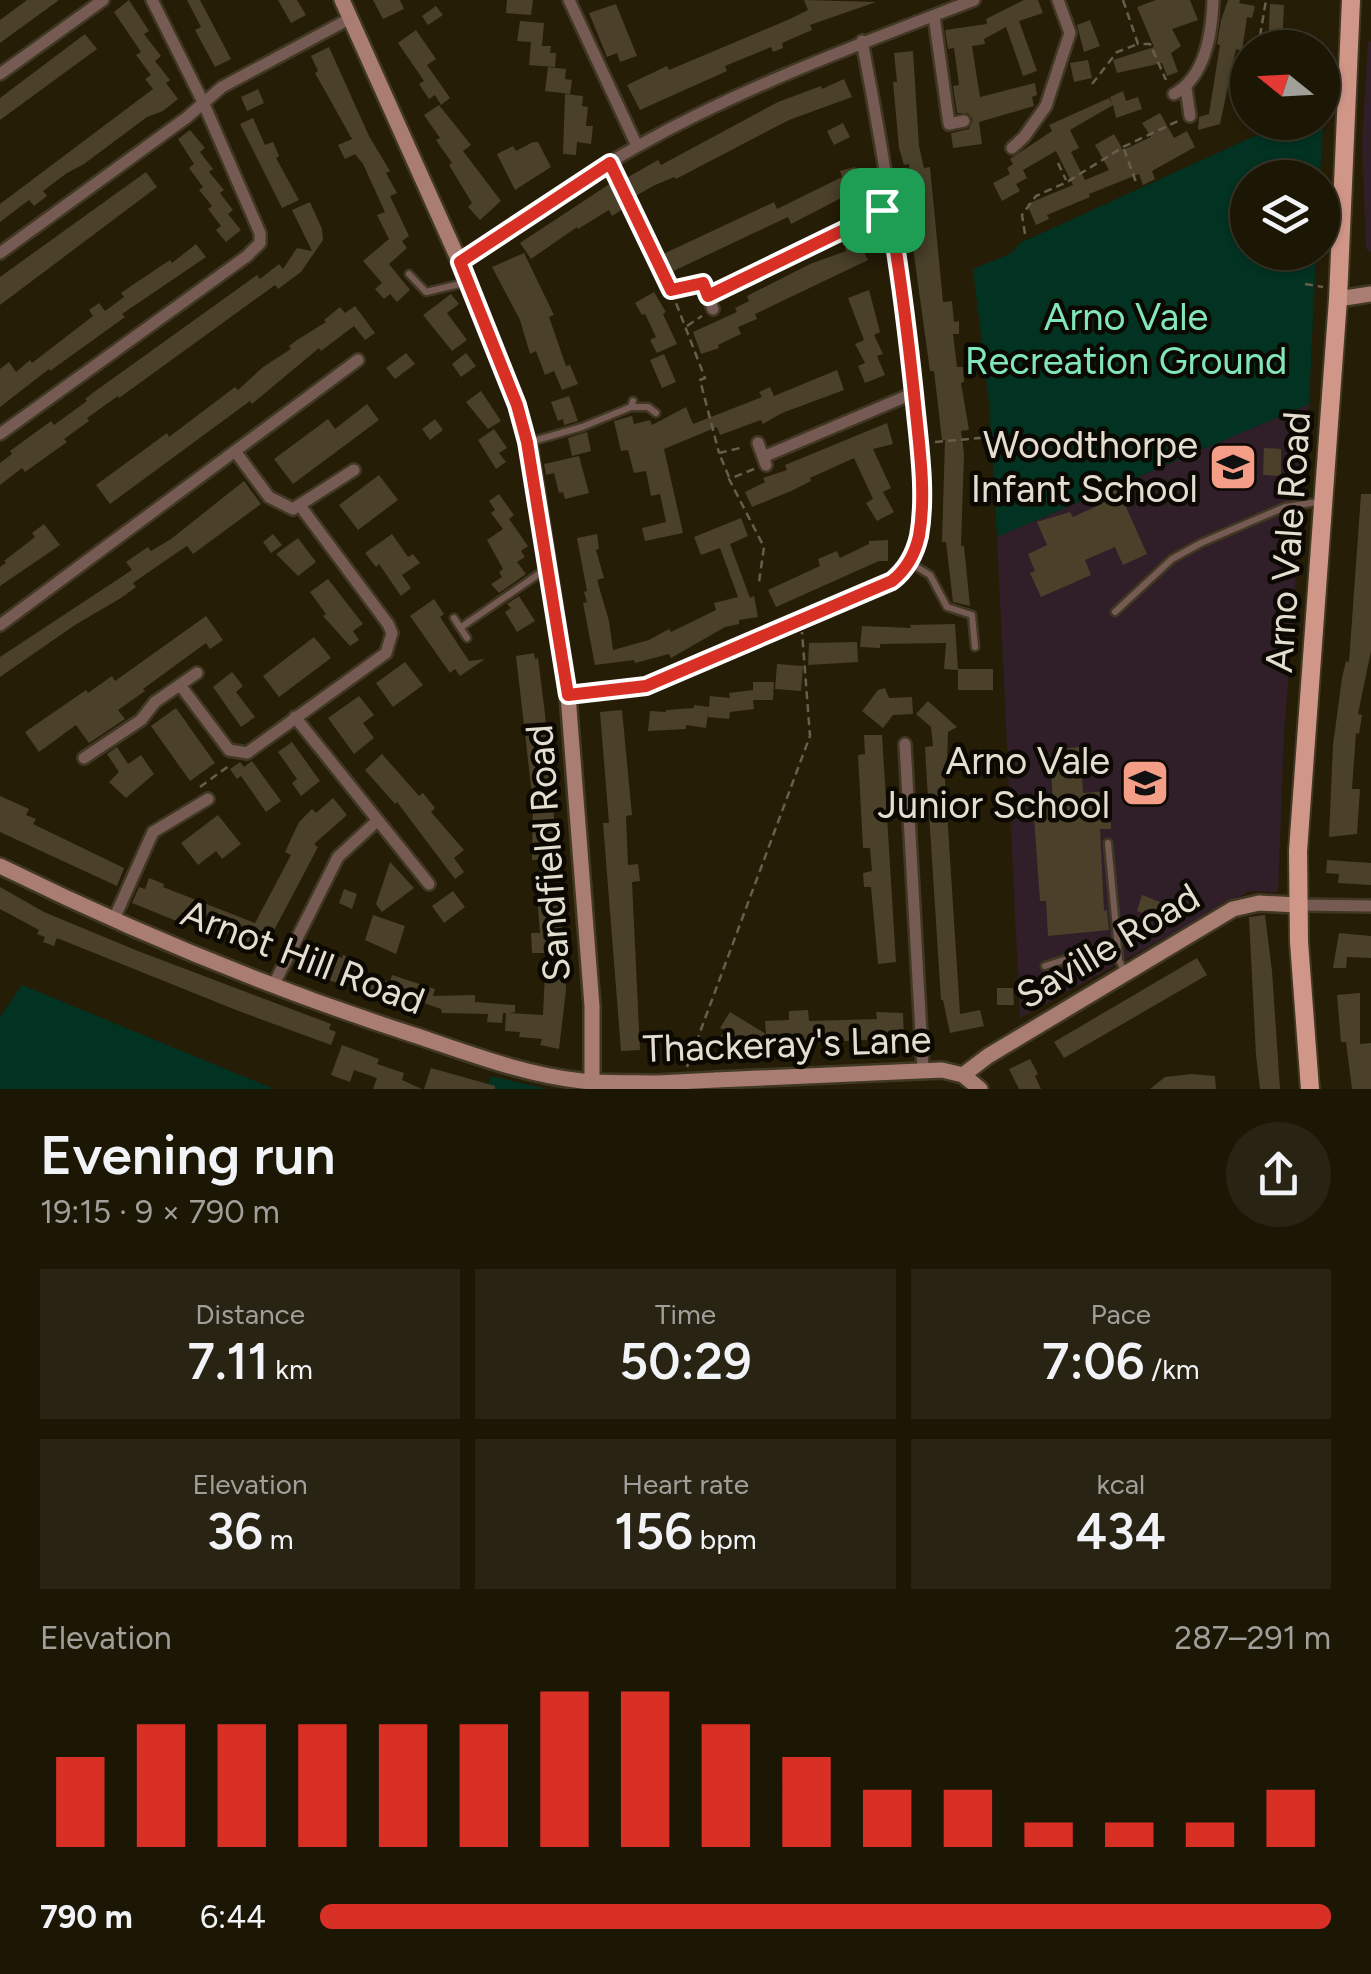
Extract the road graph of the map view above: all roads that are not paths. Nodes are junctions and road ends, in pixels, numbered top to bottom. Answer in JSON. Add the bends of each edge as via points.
{"nodes":[{"id":1,"x":103,"y":0,"type":"edge"},
{"id":2,"x":152,"y":0,"type":"edge"},
{"id":3,"x":342,"y":0,"type":"edge"},
{"id":4,"x":569,"y":0,"type":"edge"},
{"id":5,"x":974,"y":0,"type":"edge"},
{"id":6,"x":1058,"y":0,"type":"edge"},
{"id":7,"x":1213,"y":0,"type":"edge"},
{"id":8,"x":1351,"y":0,"type":"edge"},
{"id":9,"x":934,"y":16,"type":"junction"},
{"id":10,"x":350,"y":18,"type":"junction"},
{"id":11,"x":862,"y":41,"type":"junction"},
{"id":12,"x":0,"y":74,"type":"edge"},
{"id":13,"x":1186,"y":88,"type":"junction"},
{"id":14,"x":1174,"y":94,"type":"dead end"},
{"id":15,"x":203,"y":102,"type":"junction"},
{"id":16,"x":1190,"y":116,"type":"road end"},
{"id":17,"x":964,"y":121,"type":"dead end"},
{"id":18,"x":1014,"y":123,"type":"dead end"},
{"id":19,"x":1024,"y":137,"type":"junction"},
{"id":20,"x":637,"y":146,"type":"junction"},
{"id":21,"x":1012,"y":148,"type":"dead end"},
{"id":22,"x":889,"y":208,"type":"junction"},
{"id":23,"x":0,"y":253,"type":"edge"},
{"id":24,"x":460,"y":262,"type":"junction"},
{"id":25,"x":410,"y":274,"type":"dead end"},
{"id":26,"x":468,"y":282,"type":"junction"},
{"id":27,"x":1331,"y":293,"type":"junction"},
{"id":28,"x":1371,"y":294,"type":"edge"},
{"id":29,"x":713,"y":309,"type":"road end"},
{"id":30,"x":358,"y":360,"type":"dead end"},
{"id":31,"x":914,"y":393,"type":"junction"},
{"id":32,"x":656,"y":413,"type":"dead end"},
{"id":33,"x":0,"y":434,"type":"edge"},
{"id":34,"x":527,"y":442,"type":"junction"},
{"id":35,"x":758,"y":444,"type":"road end"},
{"id":36,"x":235,"y":450,"type":"junction"},
{"id":37,"x":354,"y":470,"type":"dead end"},
{"id":38,"x":1324,"y":500,"type":"junction"},
{"id":39,"x":301,"y":507,"type":"junction"},
{"id":40,"x":909,"y":562,"type":"junction"},
{"id":41,"x":550,"y":567,"type":"junction"},
{"id":42,"x":1114,"y":612,"type":"dead end"},
{"id":43,"x":454,"y":618,"type":"dead end"},
{"id":44,"x":0,"y":624,"type":"edge"},
{"id":45,"x":460,"y":628,"type":"junction"},
{"id":46,"x":467,"y":638,"type":"dead end"},
{"id":47,"x":975,"y":647,"type":"dead end"},
{"id":48,"x":196,"y":673,"type":"dead end"},
{"id":49,"x":180,"y":685,"type":"junction"},
{"id":50,"x":568,"y":695,"type":"junction"},
{"id":51,"x":296,"y":717,"type":"junction"},
{"id":52,"x":905,"y":744,"type":"dead end"},
{"id":53,"x":84,"y":758,"type":"dead end"},
{"id":54,"x":208,"y":799,"type":"dead end"},
{"id":55,"x":378,"y":821,"type":"junction"},
{"id":56,"x":1108,"y":844,"type":"dead end"},
{"id":57,"x":0,"y":866,"type":"edge"},
{"id":58,"x":430,"y":884,"type":"dead end"},
{"id":59,"x":1297,"y":905,"type":"junction"},
{"id":60,"x":1371,"y":906,"type":"edge"},
{"id":61,"x":114,"y":919,"type":"junction"},
{"id":62,"x":1117,"y":943,"type":"junction"},
{"id":63,"x":1045,"y":966,"type":"dead end"},
{"id":64,"x":1126,"y":974,"type":"junction"},
{"id":65,"x":272,"y":986,"type":"junction"},
{"id":66,"x":924,"y":1070,"type":"junction"},
{"id":67,"x":963,"y":1075,"type":"junction"},
{"id":68,"x":776,"y":1083,"type":"edge"},
{"id":69,"x":592,"y":1085,"type":"edge"},
{"id":70,"x":980,"y":1089,"type":"edge"},
{"id":71,"x":1310,"y":1089,"type":"edge"}],
"edges":[{"from":1,"to":12,"type":"street"},
{"from":2,"to":15,"type":"street"},
{"from":3,"to":10,"type":"street","name":"Sandfield Road"},
{"from":4,"to":20,"type":"street"},
{"from":5,"to":9,"type":"street"},
{"from":6,"to":19,"type":"street","via":[[1070,33],[1046,106]]},
{"from":7,"to":13,"type":"street","via":[[1204,57]]},
{"from":8,"to":27,"type":"main road","name":"Arno Vale Road"},
{"from":9,"to":11,"type":"street"},
{"from":9,"to":17,"type":"street","via":[[949,124]]},
{"from":10,"to":15,"type":"street"},
{"from":10,"to":24,"type":"street","name":"Sandfield Road"},
{"from":11,"to":20,"type":"street"},
{"from":11,"to":22,"type":"street"},
{"from":13,"to":14,"type":"street"},
{"from":13,"to":16,"type":"street"},
{"from":15,"to":23,"type":"street"},
{"from":15,"to":33,"type":"street","via":[[260,243]]},
{"from":18,"to":19,"type":"street"},
{"from":19,"to":21,"type":"street"},
{"from":20,"to":24,"type":"street"},
{"from":22,"to":29,"type":"street","via":[[705,289]]},
{"from":22,"to":31,"type":"street"},
{"from":24,"to":26,"type":"street","name":"Sandfield Road"},
{"from":25,"to":26,"type":"lane","via":[[426,292]]},
{"from":26,"to":34,"type":"street","name":"Sandfield Road"},
{"from":27,"to":28,"type":"street"},
{"from":27,"to":38,"type":"main road","name":"Arno Vale Road"},
{"from":30,"to":36,"type":"street"},
{"from":31,"to":35,"type":"street","via":[[765,461]]},
{"from":31,"to":40,"type":"street","via":[[921,513]]},
{"from":32,"to":34,"type":"lane","via":[[632,404]]},
{"from":34,"to":41,"type":"street","name":"Sandfield Road"},
{"from":36,"to":39,"type":"street","via":[[269,497]]},
{"from":36,"to":44,"type":"street"},
{"from":37,"to":39,"type":"street"},
{"from":38,"to":42,"type":"lane","via":[[1285,507],[1201,543]]},
{"from":38,"to":59,"type":"main road","name":"Arno Vale Road"},
{"from":39,"to":51,"type":"street","via":[[392,633],[386,653]]},
{"from":40,"to":47,"type":"lane","via":[[930,575],[947,607],[972,615]]},
{"from":40,"to":50,"type":"street","via":[[892,581],[646,686]]},
{"from":41,"to":45,"type":"lane"},
{"from":41,"to":50,"type":"street","name":"Sandfield Road"},
{"from":43,"to":45,"type":"lane"},
{"from":45,"to":46,"type":"lane"},
{"from":48,"to":49,"type":"street"},
{"from":49,"to":51,"type":"street","via":[[229,750],[247,753]]},
{"from":49,"to":53,"type":"street"},
{"from":50,"to":69,"type":"street","name":"Sandfield Road"},
{"from":51,"to":55,"type":"street"},
{"from":52,"to":66,"type":"street"},
{"from":54,"to":61,"type":"street","via":[[154,832]]},
{"from":55,"to":58,"type":"street"},
{"from":55,"to":65,"type":"street","via":[[338,857]]},
{"from":56,"to":62,"type":"lane"},
{"from":57,"to":61,"type":"street","name":"Arnot Hill Road"},
{"from":59,"to":60,"type":"street"},
{"from":59,"to":64,"type":"street","name":"Saville Road","via":[[1233,909]]},
{"from":59,"to":71,"type":"main road","name":"Arno Vale Road"},
{"from":61,"to":65,"type":"street","name":"Arnot Hill Road"},
{"from":62,"to":63,"type":"lane"},
{"from":62,"to":64,"type":"lane"},
{"from":64,"to":67,"type":"street","name":"Saville Road"},
{"from":65,"to":69,"type":"street","name":"Arnot Hill Road","via":[[485,1059]]},
{"from":66,"to":67,"type":"street","name":"Thackeray's Lane"},
{"from":66,"to":68,"type":"street","name":"Thackeray's Lane"},
{"from":67,"to":70,"type":"street","name":"Thackeray's Lane"},
{"from":68,"to":69,"type":"street","name":"Thackeray's Lane","bridge":true}]}
